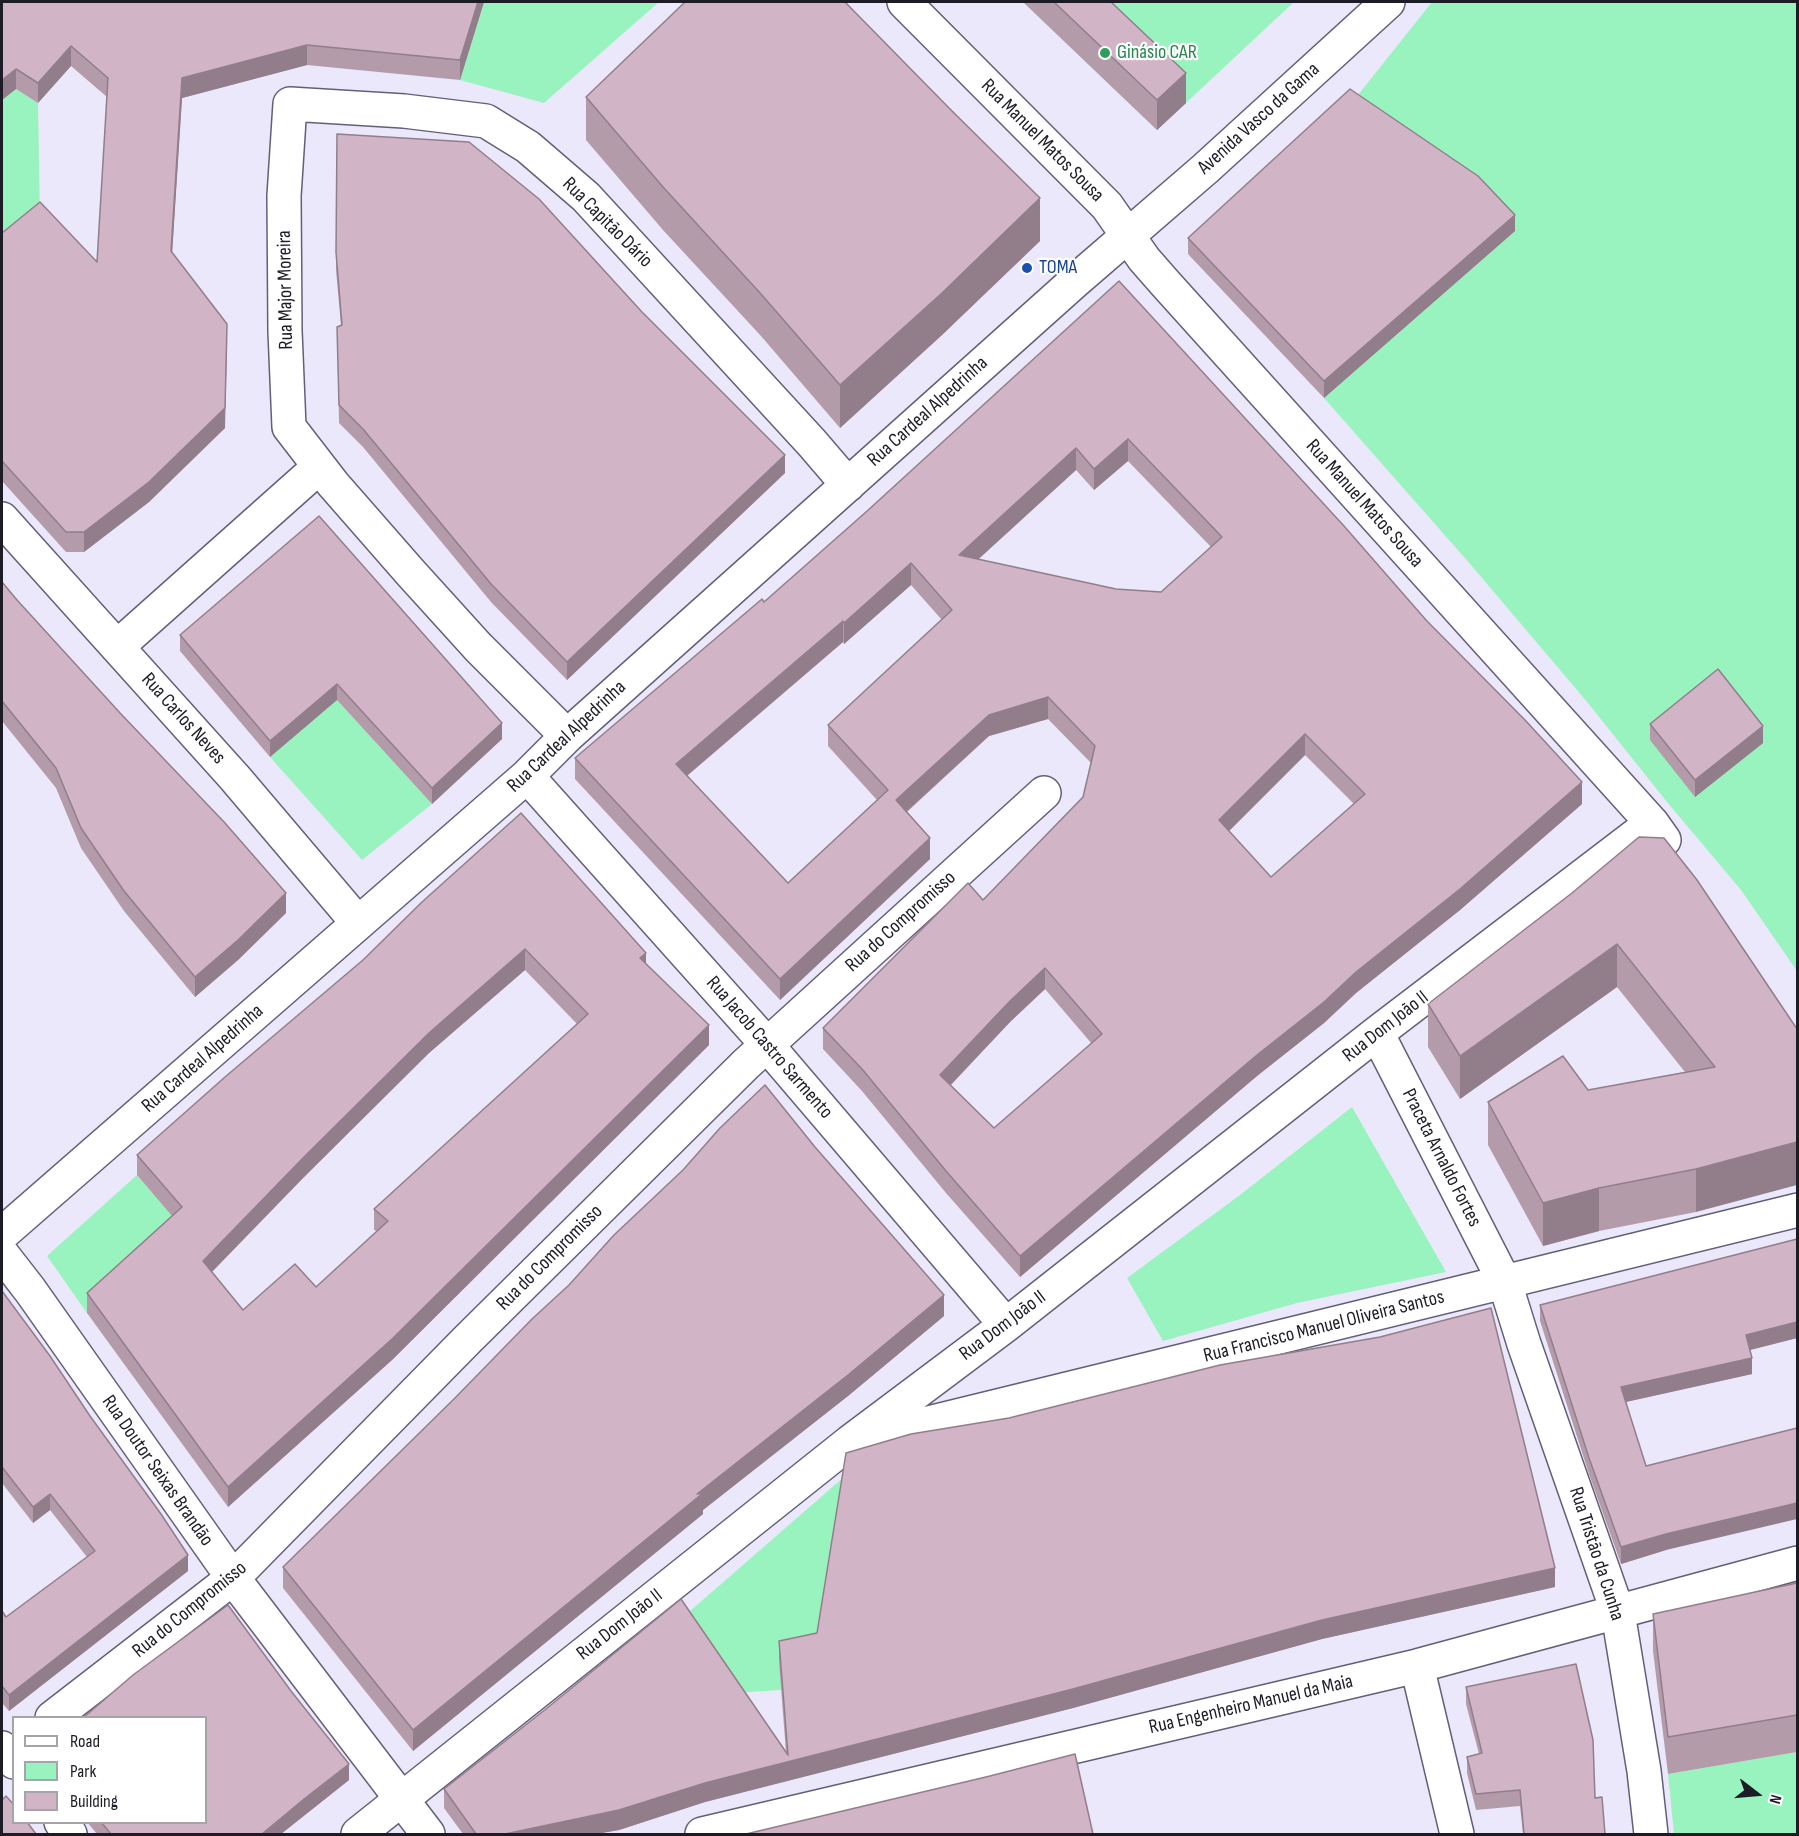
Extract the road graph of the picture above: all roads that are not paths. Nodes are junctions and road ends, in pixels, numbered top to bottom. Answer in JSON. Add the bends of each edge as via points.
{"nodes":[{"id":1,"x":904,"y":2,"type":"edge"},
{"id":2,"x":1388,"y":2,"type":"edge"},
{"id":3,"x":290,"y":104,"type":"joint"},
{"id":4,"x":1128,"y":235,"type":"junction"},
{"id":5,"x":319,"y":466,"type":"junction"},
{"id":6,"x":848,"y":484,"type":"junction"},
{"id":7,"x":2,"y":519,"type":"edge"},
{"id":8,"x":117,"y":647,"type":"junction"},
{"id":9,"x":567,"y":736,"type":"junction"},
{"id":10,"x":527,"y":776,"type":"junction"},
{"id":11,"x":1044,"y":793,"type":"dead end"},
{"id":12,"x":1652,"y":824,"type":"junction"},
{"id":13,"x":1679,"y":861,"type":"edge"},
{"id":14,"x":358,"y":923,"type":"junction"},
{"id":15,"x":1377,"y":1033,"type":"junction"},
{"id":16,"x":767,"y":1045,"type":"junction"},
{"id":17,"x":1797,"y":1210,"type":"edge"},
{"id":18,"x":2,"y":1234,"type":"edge"},
{"id":19,"x":2,"y":1254,"type":"edge"},
{"id":20,"x":1505,"y":1283,"type":"junction"},
{"id":21,"x":1006,"y":1325,"type":"junction"},
{"id":22,"x":850,"y":1442,"type":"junction"},
{"id":23,"x":1797,"y":1563,"type":"edge"},
{"id":24,"x":234,"y":1578,"type":"junction"},
{"id":25,"x":1618,"y":1612,"type":"junction"},
{"id":26,"x":1417,"y":1666,"type":"junction"},
{"id":27,"x":55,"y":1716,"type":"edge"},
{"id":28,"x":403,"y":1800,"type":"junction"},
{"id":29,"x":1450,"y":1833,"type":"edge"},
{"id":30,"x":358,"y":1834,"type":"edge"},
{"id":31,"x":428,"y":1834,"type":"edge"},
{"id":32,"x":702,"y":1834,"type":"edge"},
{"id":33,"x":1651,"y":1834,"type":"edge"}],
"edges":[{"from":1,"to":4,"type":"street","name":"Rua Manuel Matos Sousa","via":[[1107,206]]},
{"from":2,"to":4,"type":"street","name":"Avenida Vasco da Gama"},
{"from":3,"to":5,"type":"street","name":"Rua Major Moreira","via":[[284,196],[290,427]]},
{"from":3,"to":6,"type":"street","name":"Rua Capitão Dário","via":[[486,121],[528,147],[586,196]]},
{"from":4,"to":6,"type":"street","name":"Rua Cardeal Alpedrinha"},
{"from":4,"to":12,"type":"street","name":"Rua Manuel Matos Sousa","via":[[1165,283]]},
{"from":5,"to":8,"type":"street"},
{"from":5,"to":9,"type":"street","name":"Rua Major Moreira","via":[[478,646]]},
{"from":6,"to":9,"type":"street","name":"Rua Cardeal Alpedrinha"},
{"from":7,"to":8,"type":"street","name":"Rua Carlos Neves"},
{"from":8,"to":14,"type":"street","name":"Rua Carlos Neves"},
{"from":9,"to":10,"type":"street","name":"Rua Cardeal Alpedrinha"},
{"from":10,"to":14,"type":"street","name":"Rua Cardeal Alpedrinha"},
{"from":10,"to":16,"type":"street","name":"Rua Jacob Castro Sarmento"},
{"from":11,"to":16,"type":"street","name":"Rua do Compromisso"},
{"from":12,"to":13,"type":"street","name":"Rua Manuel Matos Sousa"},
{"from":12,"to":15,"type":"street","name":"Rua Dom João II"},
{"from":14,"to":18,"type":"street","name":"Rua Cardeal Alpedrinha"},
{"from":15,"to":20,"type":"street","name":"Praceta Arnaldo Fortes"},
{"from":15,"to":21,"type":"street","name":"Rua Dom João II"},
{"from":16,"to":21,"type":"street","name":"Rua Jacob Castro Sarmento"},
{"from":16,"to":24,"type":"street","name":"Rua do Compromisso","via":[[484,1323]]},
{"from":17,"to":20,"type":"street","name":"Rua Francisco Manuel Oliveira Santos"},
{"from":19,"to":24,"type":"street","name":"Rua Doutor Seixas Brandão"},
{"from":20,"to":22,"type":"street","name":"Rua Francisco Manuel Oliveira Santos"},
{"from":20,"to":25,"type":"street","name":"Rua Tristão da Cunha"},
{"from":21,"to":22,"type":"street","name":"Rua Dom João II"},
{"from":22,"to":28,"type":"street","name":"Rua Dom João II"},
{"from":23,"to":25,"type":"street","name":"Rua Engenheiro Manuel da Maia"},
{"from":24,"to":27,"type":"street","name":"Rua do Compromisso"},
{"from":24,"to":28,"type":"street","name":"Rua Doutor Seixas Brandão"},
{"from":25,"to":26,"type":"street","name":"Rua Engenheiro Manuel da Maia"},
{"from":25,"to":33,"type":"street","name":"Rua Tristão da Cunha"},
{"from":26,"to":29,"type":"street"},
{"from":26,"to":32,"type":"street","name":"Rua Engenheiro Manuel da Maia"},
{"from":28,"to":30,"type":"street","name":"Rua Dom João II"},
{"from":28,"to":31,"type":"street","name":"Rua Doutor Seixas Brandão"}]}
